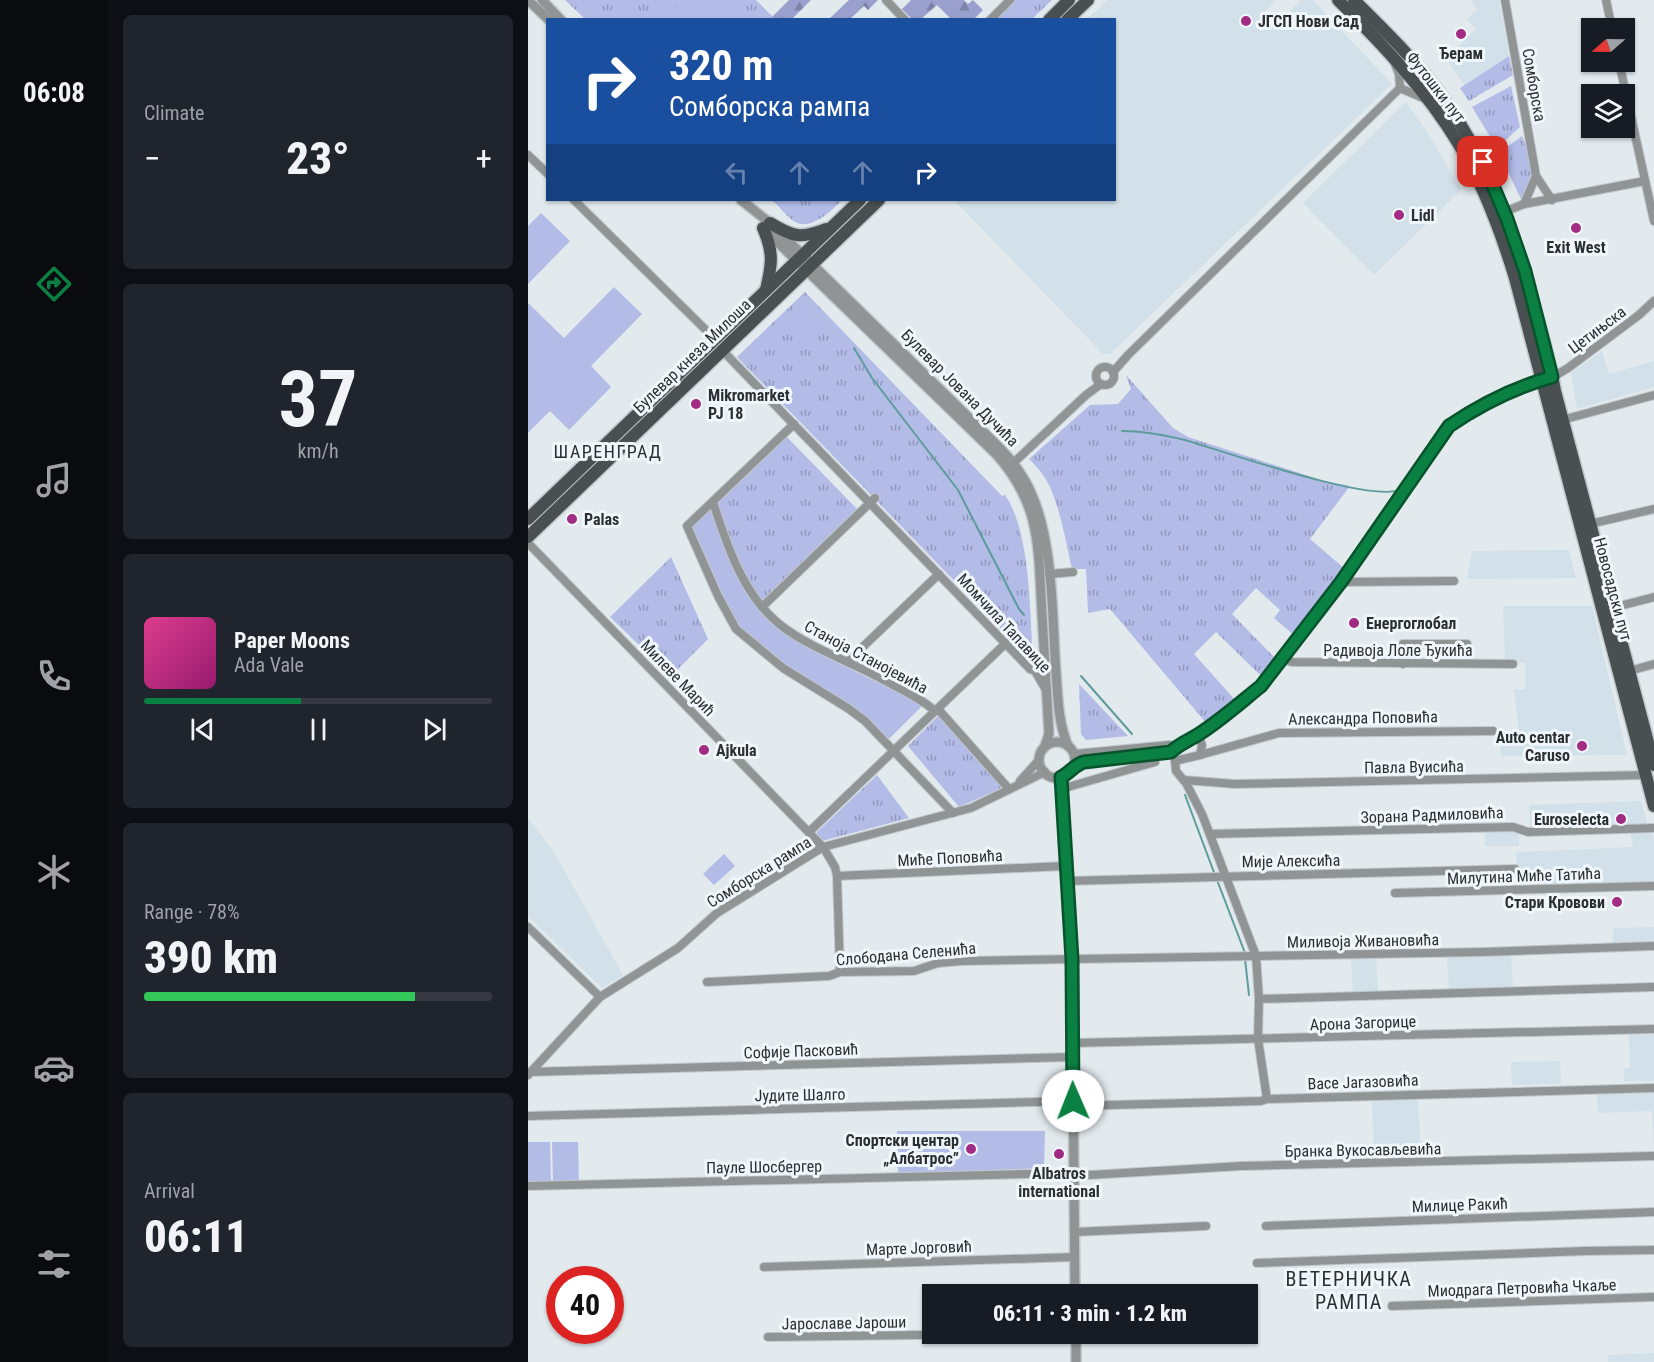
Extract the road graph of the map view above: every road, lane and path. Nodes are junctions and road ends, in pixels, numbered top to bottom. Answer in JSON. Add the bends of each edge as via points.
{"nodes":[{"id":1,"x":528,"y":0,"type":"edge"},
{"id":2,"x":542,"y":0,"type":"edge"},
{"id":3,"x":886,"y":0,"type":"edge"},
{"id":4,"x":1010,"y":0,"type":"edge"},
{"id":5,"x":1069,"y":0,"type":"edge"},
{"id":6,"x":1088,"y":0,"type":"edge"},
{"id":7,"x":1338,"y":0,"type":"edge"},
{"id":8,"x":1354,"y":0,"type":"edge"},
{"id":9,"x":1505,"y":0,"type":"edge"},
{"id":10,"x":1606,"y":0,"type":"edge"},
{"id":11,"x":547,"y":18,"type":"edge"},
{"id":12,"x":559,"y":18,"type":"edge"},
{"id":13,"x":903,"y":18,"type":"edge"},
{"id":14,"x":992,"y":18,"type":"edge"},
{"id":15,"x":1051,"y":18,"type":"edge"},
{"id":16,"x":1070,"y":18,"type":"edge"},
{"id":17,"x":1610,"y":18,"type":"edge"},
{"id":18,"x":1392,"y":57,"type":"junction"},
{"id":19,"x":1621,"y":72,"type":"edge"},
{"id":20,"x":1400,"y":88,"type":"junction"},
{"id":21,"x":1431,"y":103,"type":"junction"},
{"id":22,"x":528,"y":155,"type":"edge"},
{"id":23,"x":546,"y":172,"type":"edge"},
{"id":24,"x":1536,"y":176,"type":"junction"},
{"id":25,"x":1646,"y":181,"type":"junction"},
{"id":26,"x":1552,"y":200,"type":"junction"},
{"id":27,"x":575,"y":201,"type":"edge"},
{"id":28,"x":742,"y":201,"type":"edge"},
{"id":29,"x":859,"y":201,"type":"edge"},
{"id":30,"x":878,"y":201,"type":"edge"},
{"id":31,"x":1524,"y":204,"type":"junction"},
{"id":32,"x":1504,"y":212,"type":"junction"},
{"id":33,"x":1654,"y":221,"type":"edge"},
{"id":34,"x":767,"y":225,"type":"junction"},
{"id":35,"x":832,"y":226,"type":"junction"},
{"id":36,"x":804,"y":263,"type":"junction"},
{"id":37,"x":766,"y":290,"type":"junction"},
{"id":38,"x":1654,"y":301,"type":"edge"},
{"id":39,"x":715,"y":339,"type":"junction"},
{"id":40,"x":722,"y":350,"type":"junction"},
{"id":41,"x":1111,"y":370,"type":"junction"},
{"id":42,"x":1546,"y":379,"type":"junction"},
{"id":43,"x":1099,"y":382,"type":"junction"},
{"id":44,"x":1654,"y":395,"type":"edge"},
{"id":45,"x":1562,"y":420,"type":"junction"},
{"id":46,"x":794,"y":424,"type":"junction"},
{"id":47,"x":1011,"y":466,"type":"junction"},
{"id":48,"x":872,"y":500,"type":"junction"},
{"id":49,"x":713,"y":502,"type":"junction"},
{"id":50,"x":1654,"y":508,"type":"edge"},
{"id":51,"x":528,"y":519,"type":"edge"},
{"id":52,"x":1590,"y":524,"type":"junction"},
{"id":53,"x":528,"y":537,"type":"edge"},
{"id":54,"x":528,"y":543,"type":"edge"},
{"id":55,"x":1073,"y":572,"type":"dead end"},
{"id":56,"x":939,"y":574,"type":"junction"},
{"id":57,"x":1049,"y":574,"type":"junction"},
{"id":58,"x":1454,"y":581,"type":"dead end"},
{"id":59,"x":1341,"y":582,"type":"junction"},
{"id":60,"x":1654,"y":597,"type":"edge"},
{"id":61,"x":762,"y":607,"type":"junction"},
{"id":62,"x":1612,"y":608,"type":"junction"},
{"id":63,"x":1006,"y":643,"type":"junction"},
{"id":64,"x":1467,"y":644,"type":"dead end"},
{"id":65,"x":1283,"y":659,"type":"junction"},
{"id":66,"x":848,"y":661,"type":"junction"},
{"id":67,"x":1403,"y":664,"type":"junction"},
{"id":68,"x":1513,"y":664,"type":"dead end"},
{"id":69,"x":1654,"y":664,"type":"edge"},
{"id":70,"x":1045,"y":667,"type":"junction"},
{"id":71,"x":1035,"y":671,"type":"junction"},
{"id":72,"x":1629,"y":671,"type":"junction"},
{"id":73,"x":1047,"y":691,"type":"junction"},
{"id":74,"x":936,"y":710,"type":"junction"},
{"id":75,"x":1494,"y":730,"type":"dead end"},
{"id":76,"x":1198,"y":734,"type":"junction"},
{"id":77,"x":1045,"y":746,"type":"junction"},
{"id":78,"x":1177,"y":746,"type":"junction"},
{"id":79,"x":894,"y":750,"type":"junction"},
{"id":80,"x":1071,"y":750,"type":"junction"},
{"id":81,"x":1200,"y":754,"type":"junction"},
{"id":82,"x":1039,"y":760,"type":"junction"},
{"id":83,"x":1155,"y":762,"type":"dead end"},
{"id":84,"x":1654,"y":765,"type":"edge"},
{"id":85,"x":1073,"y":766,"type":"junction"},
{"id":86,"x":1045,"y":772,"type":"junction"},
{"id":87,"x":1646,"y":775,"type":"junction"},
{"id":88,"x":1061,"y":777,"type":"junction"},
{"id":89,"x":1184,"y":780,"type":"junction"},
{"id":90,"x":1017,"y":785,"type":"junction"},
{"id":91,"x":1009,"y":789,"type":"junction"},
{"id":92,"x":1061,"y":789,"type":"junction"},
{"id":93,"x":1653,"y":798,"type":"edge"},
{"id":94,"x":953,"y":813,"type":"junction"},
{"id":95,"x":1654,"y":828,"type":"edge"},
{"id":96,"x":809,"y":832,"type":"junction"},
{"id":97,"x":1210,"y":834,"type":"junction"},
{"id":98,"x":823,"y":848,"type":"junction"},
{"id":99,"x":1065,"y":866,"type":"junction"},
{"id":100,"x":1515,"y":869,"type":"dead end"},
{"id":101,"x":837,"y":876,"type":"junction"},
{"id":102,"x":1219,"y":876,"type":"junction"},
{"id":103,"x":1067,"y":881,"type":"junction"},
{"id":104,"x":1654,"y":886,"type":"edge"},
{"id":105,"x":1395,"y":893,"type":"dead end"},
{"id":106,"x":528,"y":927,"type":"edge"},
{"id":107,"x":1654,"y":946,"type":"edge"},
{"id":108,"x":1248,"y":957,"type":"junction"},
{"id":109,"x":1072,"y":959,"type":"junction"},
{"id":110,"x":840,"y":972,"type":"junction"},
{"id":111,"x":707,"y":982,"type":"dead end"},
{"id":112,"x":1654,"y":987,"type":"edge"},
{"id":113,"x":600,"y":997,"type":"junction"},
{"id":114,"x":1259,"y":999,"type":"junction"},
{"id":115,"x":1654,"y":1029,"type":"edge"},
{"id":116,"x":1258,"y":1039,"type":"junction"},
{"id":117,"x":1073,"y":1043,"type":"junction"},
{"id":118,"x":1073,"y":1057,"type":"junction"},
{"id":119,"x":529,"y":1073,"type":"edge"},
{"id":120,"x":1654,"y":1088,"type":"edge"},
{"id":121,"x":1267,"y":1099,"type":"junction"},
{"id":122,"x":1073,"y":1103,"type":"junction"},
{"id":123,"x":528,"y":1116,"type":"edge"},
{"id":124,"x":1654,"y":1156,"type":"edge"},
{"id":125,"x":1073,"y":1174,"type":"junction"},
{"id":126,"x":528,"y":1186,"type":"edge"},
{"id":127,"x":1654,"y":1212,"type":"edge"},
{"id":128,"x":1206,"y":1226,"type":"dead end"},
{"id":129,"x":1266,"y":1226,"type":"dead end"},
{"id":130,"x":1075,"y":1232,"type":"junction"},
{"id":131,"x":1654,"y":1250,"type":"edge"},
{"id":132,"x":1075,"y":1257,"type":"junction"},
{"id":133,"x":1257,"y":1263,"type":"dead end"},
{"id":134,"x":764,"y":1267,"type":"dead end"},
{"id":135,"x":1075,"y":1284,"type":"edge"},
{"id":136,"x":1654,"y":1297,"type":"edge"},
{"id":137,"x":1392,"y":1306,"type":"dead end"},
{"id":138,"x":922,"y":1335,"type":"edge"},
{"id":139,"x":768,"y":1337,"type":"dead end"},
{"id":140,"x":1076,"y":1344,"type":"edge"},
{"id":141,"x":1076,"y":1362,"type":"edge"}],
"edges":[{"from":1,"to":11,"type":"street"},
{"from":2,"to":12,"type":"street"},
{"from":3,"to":13,"type":"street"},
{"from":4,"to":14,"type":"street"},
{"from":5,"to":15,"type":"main road"},
{"from":6,"to":16,"type":"main road"},
{"from":7,"to":18,"type":"main road","name":"Футошки пут"},
{"from":8,"to":32,"type":"main road","name":"Футошки пут","via":[[1435,86],[1483,162]]},
{"from":9,"to":24,"type":"street","name":"Сомборска"},
{"from":10,"to":17,"type":"street"},
{"from":18,"to":20,"type":"street"},
{"from":18,"to":21,"type":"main road","name":"Футошки пут"},
{"from":19,"to":25,"type":"street"},
{"from":20,"to":21,"type":"street"},
{"from":20,"to":41,"type":"street"},
{"from":21,"to":42,"type":"main road","name":"Футошки пут","via":[[1459,143],[1480,184],[1515,278]]},
{"from":22,"to":23,"type":"street"},
{"from":24,"to":26,"type":"street","name":"Сомборска"},
{"from":24,"to":31,"type":"street"},
{"from":25,"to":26,"type":"street"},
{"from":25,"to":33,"type":"street"},
{"from":26,"to":31,"type":"street"},
{"from":27,"to":39,"type":"street"},
{"from":28,"to":34,"type":"street","name":"Булевар Јована Дучића"},
{"from":29,"to":35,"type":"main road","name":"Булевар кнеза Милоша"},
{"from":30,"to":36,"type":"main road","name":"Булевар кнеза Милоша"},
{"from":31,"to":32,"type":"street"},
{"from":32,"to":42,"type":"main road","name":"Футошки пут","via":[[1525,271]]},
{"from":34,"to":35,"type":"main road","via":[[794,236]]},
{"from":34,"to":36,"type":"street","name":"Булевар Јована Дучића"},
{"from":34,"to":37,"type":"main road","via":[[772,259]]},
{"from":35,"to":36,"type":"main road","name":"Булевар кнеза Милоша"},
{"from":36,"to":37,"type":"main road","name":"Булевар кнеза Милоша"},
{"from":36,"to":40,"type":"main road","name":"Булевар кнеза Милоша"},
{"from":36,"to":47,"type":"street","name":"Булевар Јована Дучића"},
{"from":37,"to":39,"type":"main road","name":"Булевар кнеза Милоша"},
{"from":38,"to":42,"type":"street","name":"Цетињска","via":[[1592,351]]},
{"from":39,"to":51,"type":"main road","name":"Булевар кнеза Милоша"},
{"from":40,"to":46,"type":"street","name":"Момчила Тапавице"},
{"from":40,"to":53,"type":"main road","name":"Булевар кнеза Милоша"},
{"from":41,"to":43,"type":"street","via":[[1112,381],[1106,385]]},
{"from":41,"to":43,"type":"street","via":[[1098,370]]},
{"from":42,"to":45,"type":"main road","name":"Новосадски пут"},
{"from":42,"to":59,"type":"street","via":[[1524,385],[1449,426]]},
{"from":42,"to":87,"type":"main road","name":"Новосадски пут"},
{"from":43,"to":47,"type":"street"},
{"from":44,"to":45,"type":"street"},
{"from":45,"to":52,"type":"main road","name":"Новосадски пут"},
{"from":46,"to":48,"type":"street","name":"Момчила Тапавице"},
{"from":46,"to":49,"type":"street"},
{"from":47,"to":57,"type":"street","name":"Булевар Јована Дучића","via":[[1028,485],[1037,507]]},
{"from":47,"to":70,"type":"street","name":"Булевар Јована Дучића","via":[[1035,527]]},
{"from":48,"to":56,"type":"street","name":"Момчила Тапавице"},
{"from":48,"to":61,"type":"street"},
{"from":49,"to":61,"type":"street","name":"Станоја Станојевића","via":[[724,538]]},
{"from":49,"to":79,"type":"street","via":[[687,526],[736,630],[783,668],[849,709]]},
{"from":50,"to":52,"type":"street"},
{"from":52,"to":62,"type":"main road","name":"Новосадски пут"},
{"from":54,"to":96,"type":"street","name":"Милеве Марић"},
{"from":55,"to":57,"type":"street"},
{"from":56,"to":63,"type":"street","name":"Момчила Тапавице"},
{"from":56,"to":66,"type":"street","name":"Момчила Тапавице"},
{"from":57,"to":80,"type":"street","name":"Булевар Јована Дучића","via":[[1059,714]]},
{"from":58,"to":59,"type":"street"},
{"from":59,"to":65,"type":"street"},
{"from":60,"to":62,"type":"street"},
{"from":61,"to":66,"type":"street","name":"Станоја Станојевића","via":[[783,627],[810,644]]},
{"from":62,"to":72,"type":"main road","name":"Новосадски пут"},
{"from":63,"to":71,"type":"street","name":"Момчила Тапавице"},
{"from":63,"to":74,"type":"street","name":"Станоја Станојевића"},
{"from":64,"to":67,"type":"street","via":[[1403,644]]},
{"from":65,"to":67,"type":"street","name":"Радивоја Лоле Ђукића"},
{"from":65,"to":76,"type":"street","via":[[1261,686]]},
{"from":66,"to":74,"type":"street","name":"Станоја Станојевића"},
{"from":67,"to":68,"type":"street","name":"Радивоја Лоле Ђукића"},
{"from":69,"to":72,"type":"street"},
{"from":70,"to":71,"type":"street"},
{"from":70,"to":73,"type":"street","name":"Булевар Јована Дучића"},
{"from":71,"to":73,"type":"street","name":"Момчила Тапавице"},
{"from":72,"to":84,"type":"main road","name":"Новосадски пут"},
{"from":73,"to":77,"type":"street","name":"Булевар Јована Дучића","via":[[1049,734]]},
{"from":74,"to":79,"type":"street"},
{"from":74,"to":91,"type":"street","name":"Станоја Станојевића"},
{"from":75,"to":81,"type":"street","name":"Александра Поповића","via":[[1280,733]]},
{"from":76,"to":78,"type":"street"},
{"from":76,"to":81,"type":"street"},
{"from":77,"to":80,"type":"street","via":[[1054,742]]},
{"from":77,"to":82,"type":"street"},
{"from":78,"to":80,"type":"street"},
{"from":78,"to":85,"type":"street","via":[[1171,752],[1086,761]]},
{"from":79,"to":94,"type":"street"},
{"from":79,"to":96,"type":"street"},
{"from":80,"to":85,"type":"street"},
{"from":81,"to":89,"type":"street","name":"Александра Поповића","via":[[1175,761],[1176,771]]},
{"from":82,"to":86,"type":"street"},
{"from":82,"to":90,"type":"street","name":"Сомборска рампа"},
{"from":83,"to":92,"type":"street"},
{"from":85,"to":88,"type":"street"},
{"from":86,"to":88,"type":"street"},
{"from":86,"to":90,"type":"street","name":"Сомборска рампа"},
{"from":87,"to":89,"type":"street","name":"Павла Вуисића","via":[[1235,784]]},
{"from":87,"to":93,"type":"main road","name":"Новосадски пут"},
{"from":88,"to":92,"type":"street"},
{"from":89,"to":97,"type":"street"},
{"from":90,"to":91,"type":"street","name":"Сомборска рампа"},
{"from":91,"to":94,"type":"street","name":"Сомборска рампа","via":[[982,804]]},
{"from":92,"to":99,"type":"street"},
{"from":94,"to":98,"type":"street","name":"Сомборска рампа"},
{"from":95,"to":97,"type":"street","name":"Зорана Радмиловића"},
{"from":96,"to":98,"type":"street","name":"Милеве Марић"},
{"from":97,"to":102,"type":"street"},
{"from":98,"to":101,"type":"street","name":"Милеве Марић"},
{"from":98,"to":113,"type":"street","name":"Сомборска рампа","via":[[717,913],[678,948]]},
{"from":99,"to":101,"type":"street","name":"Миће Поповића"},
{"from":99,"to":103,"type":"street"},
{"from":100,"to":102,"type":"street","name":"Мије Алексића"},
{"from":101,"to":110,"type":"street","name":"Милеве Марић"},
{"from":102,"to":103,"type":"street","name":"Мије Алексића"},
{"from":102,"to":108,"type":"street"},
{"from":103,"to":109,"type":"street"},
{"from":104,"to":105,"type":"street","name":"Милутина Миће Татића"},
{"from":106,"to":113,"type":"street"},
{"from":107,"to":108,"type":"street","name":"Миливоја Живановића"},
{"from":108,"to":109,"type":"street","name":"Миливоја Живановића"},
{"from":108,"to":114,"type":"street"},
{"from":109,"to":110,"type":"street","name":"Слободана Селенића","via":[[962,961],[914,971]]},
{"from":109,"to":117,"type":"street"},
{"from":110,"to":111,"type":"street","name":"Слободана Селенића"},
{"from":112,"to":114,"type":"street"},
{"from":113,"to":119,"type":"street","name":"Сомборска рампа"},
{"from":114,"to":116,"type":"street"},
{"from":115,"to":116,"type":"street","name":"Арона Загорице"},
{"from":116,"to":117,"type":"street","name":"Арона Загорице"},
{"from":116,"to":121,"type":"street"},
{"from":117,"to":118,"type":"street"},
{"from":118,"to":119,"type":"street","name":"Софије Пасковић"},
{"from":118,"to":122,"type":"street"},
{"from":120,"to":121,"type":"street","name":"Васе Јагазовића"},
{"from":121,"to":122,"type":"street","name":"Васе Јагазовића"},
{"from":122,"to":123,"type":"street","name":"Јудите Шалго"},
{"from":122,"to":125,"type":"street"},
{"from":124,"to":125,"type":"street","name":"Бранка Вукосављевића"},
{"from":125,"to":126,"type":"street","name":"Пауле Шосбергер"},
{"from":125,"to":130,"type":"street"},
{"from":127,"to":129,"type":"street","name":"Милице Ракић"},
{"from":128,"to":130,"type":"street"},
{"from":130,"to":132,"type":"street"},
{"from":131,"to":133,"type":"street"},
{"from":132,"to":134,"type":"street","name":"Марте Јорговић"},
{"from":132,"to":135,"type":"street"},
{"from":136,"to":137,"type":"street","name":"Миодрага Петровића Чкаље"},
{"from":138,"to":139,"type":"street","name":"Јарославе Јароши"},
{"from":140,"to":141,"type":"street"}]}
